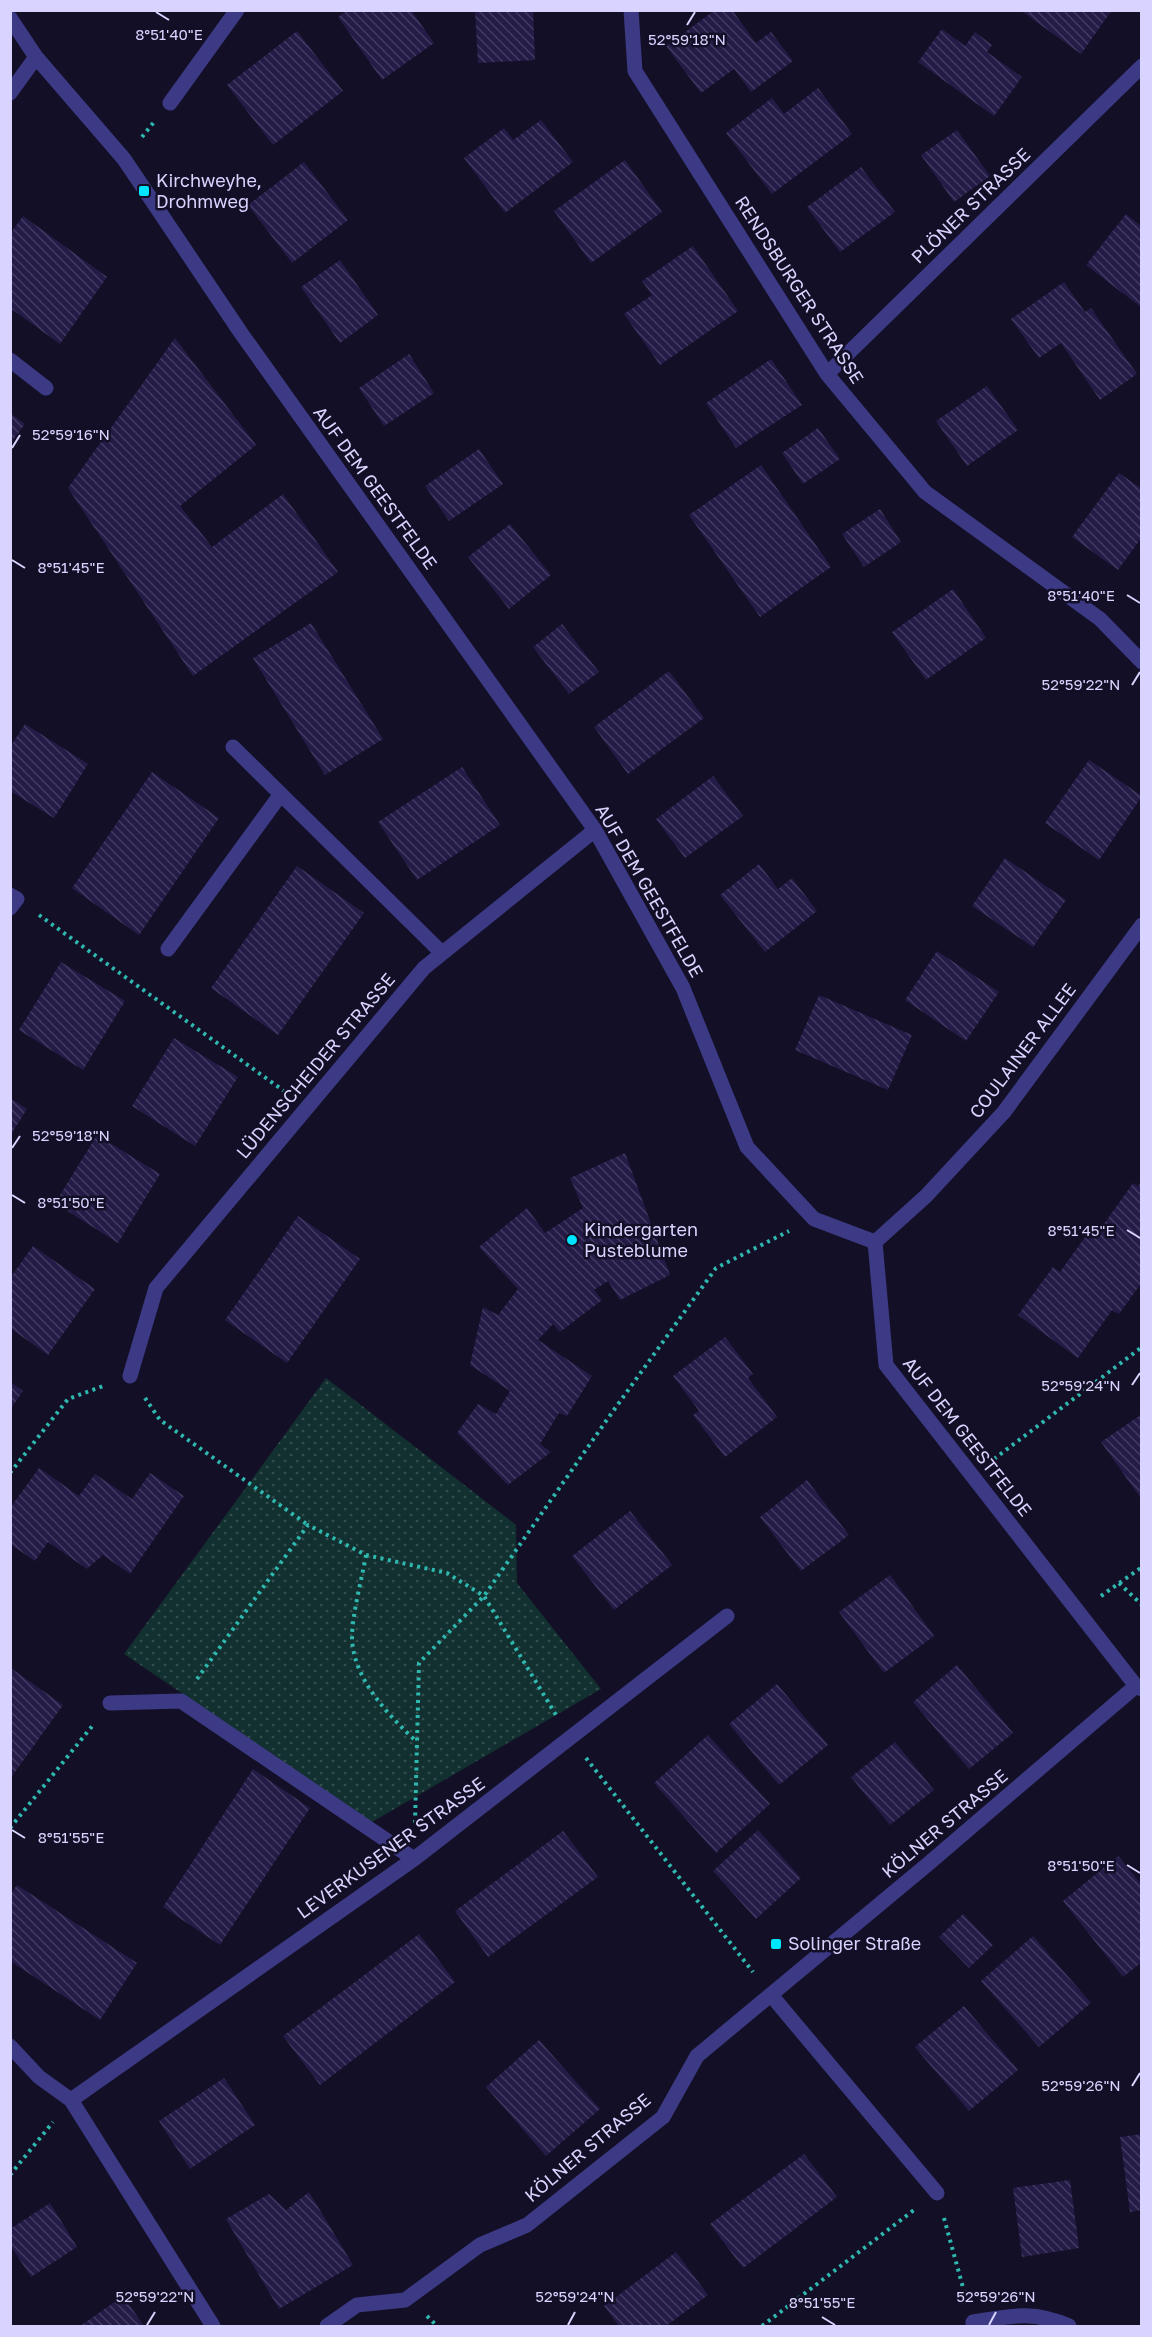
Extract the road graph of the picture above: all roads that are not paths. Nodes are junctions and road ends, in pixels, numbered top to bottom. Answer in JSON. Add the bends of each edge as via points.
{"nodes":[{"id":1,"x":237,"y":10,"type":"edge"},
{"id":2,"x":631,"y":10,"type":"edge"},
{"id":3,"x":10,"y":18,"type":"edge"},
{"id":4,"x":36,"y":57,"type":"junction"},
{"id":5,"x":1142,"y":66,"type":"edge"},
{"id":6,"x":10,"y":93,"type":"edge"},
{"id":7,"x":170,"y":103,"type":"road end"},
{"id":8,"x":10,"y":360,"type":"edge"},
{"id":9,"x":827,"y":374,"type":"junction"},
{"id":10,"x":46,"y":388,"type":"dead end"},
{"id":11,"x":1142,"y":662,"type":"edge"},
{"id":12,"x":233,"y":747,"type":"dead end"},
{"id":13,"x":281,"y":794,"type":"junction"},
{"id":14,"x":596,"y":830,"type":"junction"},
{"id":15,"x":1142,"y":925,"type":"edge"},
{"id":16,"x":168,"y":949,"type":"dead end"},
{"id":17,"x":442,"y":953,"type":"junction"},
{"id":18,"x":875,"y":1242,"type":"junction"},
{"id":19,"x":130,"y":1376,"type":"road end"},
{"id":20,"x":727,"y":1616,"type":"dead end"},
{"id":21,"x":1139,"y":1688,"type":"edge"},
{"id":22,"x":110,"y":1703,"type":"road end"},
{"id":23,"x":414,"y":1859,"type":"junction"},
{"id":24,"x":771,"y":1995,"type":"junction"},
{"id":25,"x":10,"y":2046,"type":"edge"},
{"id":26,"x":71,"y":2100,"type":"junction"},
{"id":27,"x":937,"y":2193,"type":"road end"},
{"id":28,"x":973,"y":2324,"type":"edge"},
{"id":29,"x":213,"y":2326,"type":"edge"},
{"id":30,"x":327,"y":2326,"type":"edge"},
{"id":31,"x":1069,"y":2326,"type":"edge"}],
"edges":[{"from":1,"to":7,"type":"street"},
{"from":2,"to":9,"type":"street","name":"RENDSBURGER STRASSE","via":[[635,71]]},
{"from":3,"to":4,"type":"street","name":"AUF DEM GEESTFELDE"},
{"from":4,"to":6,"type":"street"},
{"from":4,"to":14,"type":"street","name":"AUF DEM GEESTFELDE","via":[[124,159],[241,333]]},
{"from":5,"to":9,"type":"street","name":"PLÖNER STRASSE"},
{"from":8,"to":10,"type":"street"},
{"from":9,"to":11,"type":"street","name":"RENDSBURGER STRASSE","via":[[925,492],[1100,619]]},
{"from":12,"to":13,"type":"street"},
{"from":13,"to":16,"type":"street"},
{"from":13,"to":17,"type":"street"},
{"from":14,"to":17,"type":"street","name":"LÜDENSCHEIDER STRASSE"},
{"from":14,"to":18,"type":"street","name":"AUF DEM GEESTFELDE","via":[[683,988],[747,1147],[814,1219]]},
{"from":15,"to":18,"type":"street","name":"COULAINER ALLEE","via":[[1004,1112],[926,1196]]},
{"from":17,"to":19,"type":"street","name":"LÜDENSCHEIDER STRASSE","via":[[424,968],[156,1288]]},
{"from":18,"to":21,"type":"street","name":"AUF DEM GEESTFELDE","via":[[886,1365]]},
{"from":20,"to":23,"type":"street","name":"LEVERKUSENER STRASSE"},
{"from":21,"to":24,"type":"street","name":"KÖLNER STRASSE"},
{"from":22,"to":23,"type":"street","via":[[181,1701]]},
{"from":23,"to":26,"type":"street","name":"LEVERKUSENER STRASSE"},
{"from":24,"to":27,"type":"street"},
{"from":24,"to":30,"type":"street","name":"KÖLNER STRASSE","via":[[697,2056],[663,2117],[526,2225],[480,2245],[405,2300],[357,2305]]},
{"from":25,"to":26,"type":"street","via":[[39,2077]]},
{"from":26,"to":29,"type":"street"},
{"from":28,"to":31,"type":"street","via":[[1021,2315],[1048,2317]]}]}
